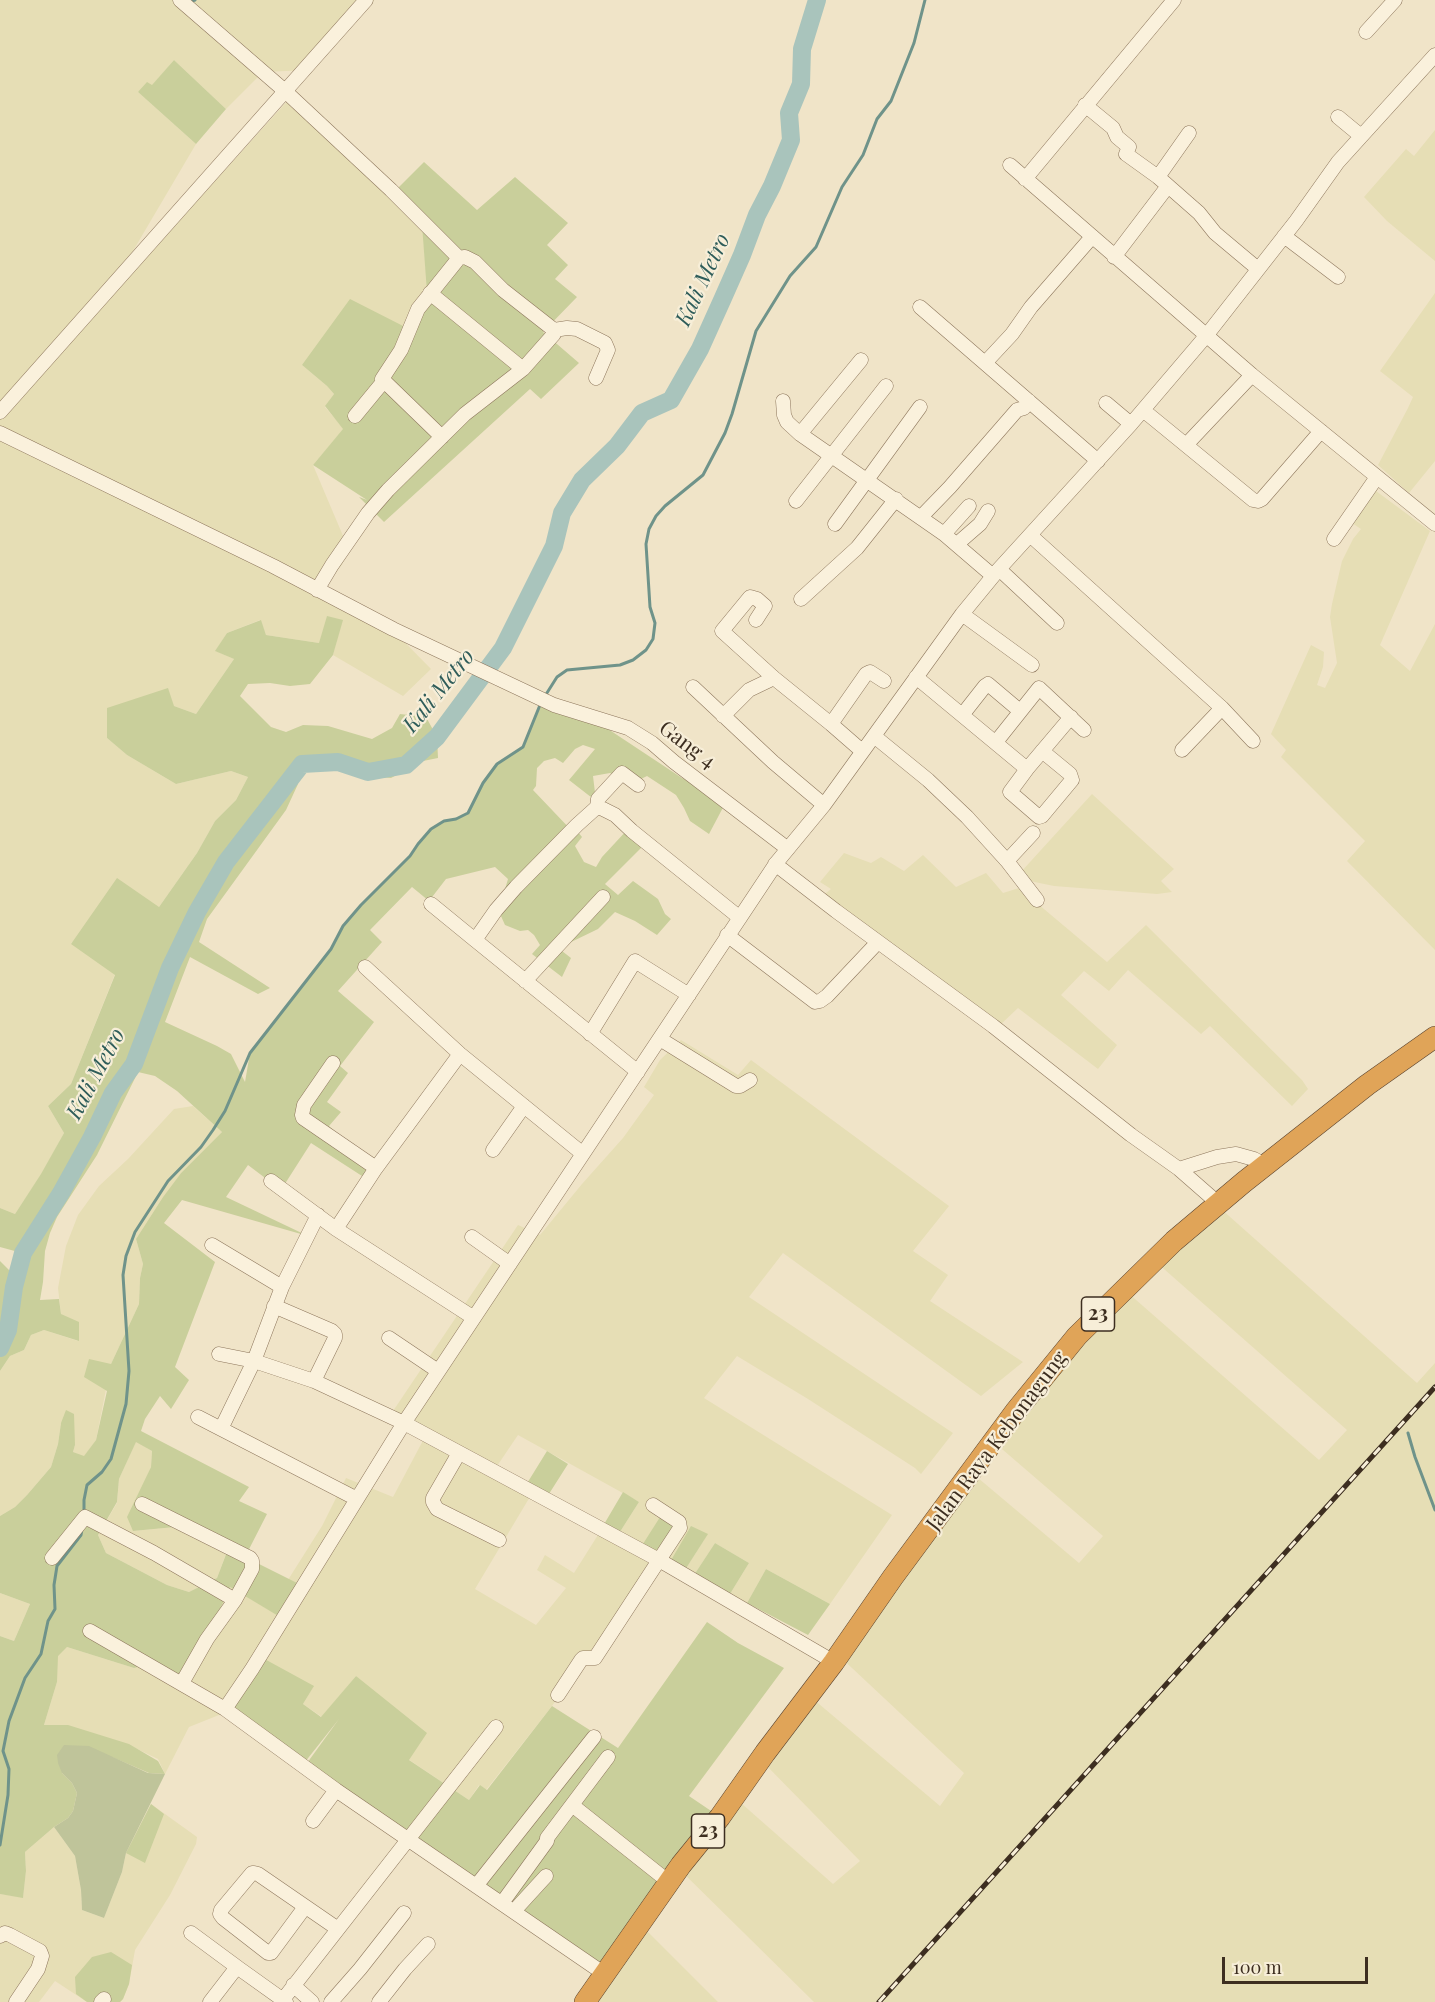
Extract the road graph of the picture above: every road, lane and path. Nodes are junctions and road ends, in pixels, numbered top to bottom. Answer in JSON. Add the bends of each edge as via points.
{"nodes":[{"id":1,"x":180,"y":0,"type":"edge"},
{"id":2,"x":366,"y":0,"type":"edge"},
{"id":3,"x":1174,"y":0,"type":"edge"},
{"id":4,"x":1395,"y":0,"type":"edge"},
{"id":5,"x":1366,"y":32,"type":"dead end"},
{"id":6,"x":1435,"y":55,"type":"edge"},
{"id":7,"x":285,"y":92,"type":"junction"},
{"id":8,"x":1086,"y":105,"type":"junction"},
{"id":9,"x":1338,"y":117,"type":"dead end"},
{"id":10,"x":1190,"y":133,"type":"dead end"},
{"id":11,"x":1361,"y":136,"type":"junction"},
{"id":12,"x":1010,"y":165,"type":"dead end"},
{"id":13,"x":1025,"y":179,"type":"junction"},
{"id":14,"x":1163,"y":182,"type":"junction"},
{"id":15,"x":1284,"y":236,"type":"junction"},
{"id":16,"x":1091,"y":238,"type":"junction"},
{"id":17,"x":1114,"y":257,"type":"junction"},
{"id":18,"x":459,"y":258,"type":"junction"},
{"id":19,"x":1258,"y":269,"type":"junction"},
{"id":20,"x":1338,"y":277,"type":"dead end"},
{"id":21,"x":430,"y":293,"type":"junction"},
{"id":22,"x":920,"y":307,"type":"dead end"},
{"id":23,"x":554,"y":330,"type":"junction"},
{"id":24,"x":1206,"y":336,"type":"junction"},
{"id":25,"x":861,"y":360,"type":"dead end"},
{"id":26,"x":985,"y":363,"type":"junction"},
{"id":27,"x":523,"y":369,"type":"junction"},
{"id":28,"x":1252,"y":375,"type":"junction"},
{"id":29,"x":596,"y":378,"type":"dead end"},
{"id":30,"x":383,"y":382,"type":"junction"},
{"id":31,"x":886,"y":386,"type":"dead end"},
{"id":32,"x":783,"y":401,"type":"dead end"},
{"id":33,"x":1029,"y":401,"type":"junction"},
{"id":34,"x":1106,"y":404,"type":"dead end"},
{"id":35,"x":921,"y":407,"type":"dead end"},
{"id":36,"x":1143,"y":410,"type":"junction"},
{"id":37,"x":0,"y":412,"type":"edge"},
{"id":38,"x":355,"y":416,"type":"dead end"},
{"id":39,"x":1131,"y":424,"type":"junction"},
{"id":40,"x":1321,"y":431,"type":"junction"},
{"id":41,"x":0,"y":433,"type":"edge"},
{"id":42,"x":800,"y":434,"type":"junction"},
{"id":43,"x":442,"y":437,"type":"junction"},
{"id":44,"x":1186,"y":445,"type":"junction"},
{"id":45,"x":831,"y":457,"type":"junction"},
{"id":46,"x":1098,"y":461,"type":"junction"},
{"id":47,"x":1377,"y":477,"type":"junction"},
{"id":48,"x":867,"y":479,"type":"junction"},
{"id":49,"x":896,"y":499,"type":"junction"},
{"id":50,"x":796,"y":501,"type":"dead end"},
{"id":51,"x":969,"y":506,"type":"dead end"},
{"id":52,"x":988,"y":511,"type":"dead end"},
{"id":53,"x":921,"y":518,"type":"junction"},
{"id":54,"x":835,"y":524,"type":"dead end"},
{"id":55,"x":1435,"y":524,"type":"edge"},
{"id":56,"x":944,"y":534,"type":"junction"},
{"id":57,"x":1030,"y":535,"type":"junction"},
{"id":58,"x":1334,"y":539,"type":"dead end"},
{"id":59,"x":957,"y":544,"type":"junction"},
{"id":60,"x":996,"y":573,"type":"junction"},
{"id":61,"x":317,"y":590,"type":"junction"},
{"id":62,"x":801,"y":598,"type":"dead end"},
{"id":63,"x":963,"y":614,"type":"junction"},
{"id":64,"x":756,"y":620,"type":"dead end"},
{"id":65,"x":1057,"y":623,"type":"dead end"},
{"id":66,"x":1032,"y":665,"type":"dead end"},
{"id":67,"x":916,"y":677,"type":"junction"},
{"id":68,"x":774,"y":678,"type":"junction"},
{"id":69,"x":885,"y":681,"type":"dead end"},
{"id":70,"x":693,"y":687,"type":"dead end"},
{"id":71,"x":1222,"y":708,"type":"junction"},
{"id":72,"x":1020,"y":711,"type":"junction"},
{"id":73,"x":963,"y":714,"type":"junction"},
{"id":74,"x":723,"y":716,"type":"junction"},
{"id":75,"x":1071,"y":717,"type":"junction"},
{"id":76,"x":831,"y":724,"type":"junction"},
{"id":77,"x":1084,"y":730,"type":"dead end"},
{"id":78,"x":874,"y":736,"type":"junction"},
{"id":79,"x":1253,"y":741,"type":"dead end"},
{"id":80,"x":996,"y":742,"type":"junction"},
{"id":81,"x":1182,"y":750,"type":"dead end"},
{"id":82,"x":862,"y":751,"type":"junction"},
{"id":83,"x":1042,"y":752,"type":"junction"},
{"id":84,"x":1028,"y":769,"type":"junction"},
{"id":85,"x":638,"y":785,"type":"dead end"},
{"id":86,"x":824,"y":805,"type":"junction"},
{"id":87,"x":597,"y":807,"type":"junction"},
{"id":88,"x":1034,"y":833,"type":"dead end"},
{"id":89,"x":781,"y":857,"type":"junction"},
{"id":90,"x":1007,"y":861,"type":"junction"},
{"id":91,"x":603,"y":897,"type":"dead end"},
{"id":92,"x":1037,"y":900,"type":"dead end"},
{"id":93,"x":432,"y":904,"type":"dead end"},
{"id":94,"x":740,"y":918,"type":"junction"},
{"id":95,"x":728,"y":935,"type":"junction"},
{"id":96,"x":475,"y":940,"type":"junction"},
{"id":97,"x":878,"y":942,"type":"junction"},
{"id":98,"x":364,"y":967,"type":"dead end"},
{"id":99,"x":525,"y":981,"type":"junction"},
{"id":100,"x":689,"y":994,"type":"junction"},
{"id":101,"x":590,"y":1034,"type":"junction"},
{"id":102,"x":1435,"y":1037,"type":"edge"},
{"id":103,"x":660,"y":1039,"type":"junction"},
{"id":104,"x":460,"y":1054,"type":"junction"},
{"id":105,"x":333,"y":1063,"type":"dead end"},
{"id":106,"x":638,"y":1072,"type":"junction"},
{"id":107,"x":750,"y":1080,"type":"dead end"},
{"id":108,"x":524,"y":1106,"type":"junction"},
{"id":109,"x":493,"y":1149,"type":"dead end"},
{"id":110,"x":583,"y":1154,"type":"junction"},
{"id":111,"x":1265,"y":1165,"type":"junction"},
{"id":112,"x":376,"y":1168,"type":"junction"},
{"id":113,"x":1179,"y":1169,"type":"junction"},
{"id":114,"x":271,"y":1181,"type":"dead end"},
{"id":115,"x":1219,"y":1204,"type":"junction"},
{"id":116,"x":318,"y":1215,"type":"junction"},
{"id":117,"x":336,"y":1230,"type":"junction"},
{"id":118,"x":472,"y":1237,"type":"dead end"},
{"id":119,"x":212,"y":1245,"type":"dead end"},
{"id":120,"x":510,"y":1264,"type":"junction"},
{"id":121,"x":282,"y":1287,"type":"junction"},
{"id":122,"x":274,"y":1306,"type":"junction"},
{"id":123,"x":474,"y":1318,"type":"junction"},
{"id":124,"x":389,"y":1338,"type":"dead end"},
{"id":125,"x":219,"y":1354,"type":"dead end"},
{"id":126,"x":254,"y":1362,"type":"junction"},
{"id":127,"x":438,"y":1371,"type":"junction"},
{"id":128,"x":314,"y":1381,"type":"junction"},
{"id":129,"x":198,"y":1417,"type":"dead end"},
{"id":130,"x":404,"y":1423,"type":"junction"},
{"id":131,"x":221,"y":1429,"type":"junction"},
{"id":132,"x":459,"y":1453,"type":"junction"},
{"id":133,"x":357,"y":1499,"type":"junction"},
{"id":134,"x":142,"y":1504,"type":"dead end"},
{"id":135,"x":653,"y":1505,"type":"dead end"},
{"id":136,"x":499,"y":1540,"type":"dead end"},
{"id":137,"x":52,"y":1558,"type":"dead end"},
{"id":138,"x":659,"y":1560,"type":"junction"},
{"id":139,"x":235,"y":1600,"type":"junction"},
{"id":140,"x":90,"y":1631,"type":"dead end"},
{"id":141,"x":834,"y":1662,"type":"junction"},
{"id":142,"x":182,"y":1683,"type":"junction"},
{"id":143,"x":558,"y":1695,"type":"dead end"},
{"id":144,"x":225,"y":1708,"type":"junction"},
{"id":145,"x":496,"y":1727,"type":"dead end"},
{"id":146,"x":594,"y":1737,"type":"dead end"},
{"id":147,"x":608,"y":1757,"type":"dead end"},
{"id":148,"x":336,"y":1790,"type":"junction"},
{"id":149,"x":572,"y":1805,"type":"junction"},
{"id":150,"x":313,"y":1821,"type":"dead end"},
{"id":151,"x":409,"y":1840,"type":"junction"},
{"id":152,"x":546,"y":1876,"type":"dead end"},
{"id":153,"x":669,"y":1882,"type":"junction"},
{"id":154,"x":476,"y":1886,"type":"junction"},
{"id":155,"x":306,"y":1907,"type":"junction"},
{"id":156,"x":508,"y":1907,"type":"junction"},
{"id":157,"x":404,"y":1912,"type":"dead end"},
{"id":158,"x":338,"y":1929,"type":"junction"},
{"id":159,"x":191,"y":1933,"type":"dead end"},
{"id":160,"x":0,"y":1936,"type":"edge"},
{"id":161,"x":428,"y":1944,"type":"dead end"},
{"id":162,"x":237,"y":1967,"type":"junction"},
{"id":163,"x":606,"y":1975,"type":"junction"},
{"id":164,"x":293,"y":1985,"type":"junction"},
{"id":165,"x":283,"y":2001,"type":"edge"},
{"id":166,"x":16,"y":2002,"type":"edge"},
{"id":167,"x":210,"y":2002,"type":"edge"},
{"id":168,"x":312,"y":2002,"type":"edge"},
{"id":169,"x":331,"y":2002,"type":"edge"},
{"id":170,"x":379,"y":2002,"type":"edge"},
{"id":171,"x":585,"y":2002,"type":"edge"}],
"edges":[{"from":1,"to":7,"type":"street"},
{"from":2,"to":7,"type":"street"},
{"from":3,"to":8,"type":"street"},
{"from":4,"to":5,"type":"street"},
{"from":6,"to":11,"type":"street"},
{"from":7,"to":18,"type":"street"},
{"from":7,"to":37,"type":"street"},
{"from":8,"to":13,"type":"street"},
{"from":8,"to":14,"type":"street","via":[[1129,147],[1126,153]]},
{"from":9,"to":11,"type":"street"},
{"from":10,"to":14,"type":"street"},
{"from":11,"to":15,"type":"street"},
{"from":12,"to":13,"type":"street"},
{"from":13,"to":16,"type":"street"},
{"from":14,"to":17,"type":"street"},
{"from":14,"to":19,"type":"street"},
{"from":15,"to":19,"type":"street"},
{"from":15,"to":20,"type":"street"},
{"from":16,"to":17,"type":"street"},
{"from":16,"to":26,"type":"street"},
{"from":17,"to":24,"type":"street"},
{"from":18,"to":21,"type":"street"},
{"from":18,"to":23,"type":"street","via":[[465,256],[475,262]]},
{"from":19,"to":24,"type":"street"},
{"from":21,"to":27,"type":"street"},
{"from":21,"to":30,"type":"street","via":[[418,309],[410,333]]},
{"from":22,"to":26,"type":"street"},
{"from":23,"to":27,"type":"street"},
{"from":23,"to":29,"type":"street","via":[[577,329],[605,343],[608,350]]},
{"from":24,"to":28,"type":"street"},
{"from":24,"to":36,"type":"street"},
{"from":25,"to":42,"type":"street"},
{"from":26,"to":33,"type":"street"},
{"from":27,"to":43,"type":"street"},
{"from":28,"to":40,"type":"street"},
{"from":28,"to":44,"type":"street"},
{"from":30,"to":38,"type":"street"},
{"from":30,"to":43,"type":"street"},
{"from":31,"to":45,"type":"street"},
{"from":32,"to":42,"type":"street","via":[[787,422]]},
{"from":33,"to":46,"type":"street"},
{"from":33,"to":53,"type":"street"},
{"from":34,"to":39,"type":"street"},
{"from":35,"to":48,"type":"street"},
{"from":36,"to":39,"type":"street"},
{"from":36,"to":44,"type":"street"},
{"from":39,"to":46,"type":"street"},
{"from":40,"to":44,"type":"street","via":[[1258,501]]},
{"from":40,"to":47,"type":"street"},
{"from":41,"to":61,"type":"street","name":"Gang 4"},
{"from":42,"to":45,"type":"street"},
{"from":43,"to":61,"type":"street","via":[[368,513]]},
{"from":45,"to":48,"type":"street"},
{"from":45,"to":50,"type":"street"},
{"from":46,"to":57,"type":"street"},
{"from":47,"to":55,"type":"street"},
{"from":47,"to":58,"type":"street"},
{"from":48,"to":49,"type":"street"},
{"from":48,"to":54,"type":"street"},
{"from":49,"to":53,"type":"street"},
{"from":49,"to":62,"type":"street","via":[[857,548]]},
{"from":51,"to":56,"type":"street"},
{"from":52,"to":59,"type":"street","via":[[980,524]]},
{"from":53,"to":56,"type":"street"},
{"from":56,"to":59,"type":"street"},
{"from":57,"to":60,"type":"street"},
{"from":57,"to":71,"type":"street"},
{"from":59,"to":60,"type":"street"},
{"from":60,"to":63,"type":"street"},
{"from":60,"to":65,"type":"street"},
{"from":61,"to":89,"type":"street","name":"Gang 4","via":[[554,705],[628,728],[652,743]]},
{"from":63,"to":66,"type":"street"},
{"from":63,"to":67,"type":"street"},
{"from":64,"to":68,"type":"street","via":[[765,606],[750,597],[722,631]]},
{"from":67,"to":73,"type":"street"},
{"from":67,"to":78,"type":"street"},
{"from":68,"to":74,"type":"street","via":[[749,690]]},
{"from":68,"to":76,"type":"street"},
{"from":69,"to":76,"type":"street","via":[[870,672],[866,674]]},
{"from":70,"to":74,"type":"street"},
{"from":71,"to":79,"type":"street"},
{"from":71,"to":81,"type":"street"},
{"from":72,"to":73,"type":"street","via":[[988,684]]},
{"from":72,"to":75,"type":"street","via":[[1040,688]]},
{"from":72,"to":80,"type":"street"},
{"from":73,"to":80,"type":"street"},
{"from":74,"to":86,"type":"street"},
{"from":75,"to":77,"type":"street"},
{"from":75,"to":83,"type":"street"},
{"from":76,"to":82,"type":"street"},
{"from":78,"to":82,"type":"street"},
{"from":78,"to":90,"type":"street","via":[[968,817]]},
{"from":80,"to":84,"type":"street"},
{"from":82,"to":86,"type":"street"},
{"from":83,"to":84,"type":"street"},
{"from":83,"to":84,"type":"street","via":[[1072,777],[1041,817],[1010,792]]},
{"from":85,"to":87,"type":"street","via":[[622,773],[598,799]]},
{"from":86,"to":89,"type":"street"},
{"from":87,"to":94,"type":"street","via":[[615,815]]},
{"from":87,"to":96,"type":"street","via":[[516,887]]},
{"from":88,"to":90,"type":"street"},
{"from":89,"to":94,"type":"street"},
{"from":89,"to":97,"type":"street","name":"Gang 4"},
{"from":90,"to":92,"type":"street"},
{"from":91,"to":99,"type":"street"},
{"from":93,"to":96,"type":"street"},
{"from":94,"to":95,"type":"street"},
{"from":95,"to":97,"type":"street","via":[[815,1002],[827,996]]},
{"from":95,"to":100,"type":"street"},
{"from":96,"to":99,"type":"street"},
{"from":97,"to":113,"type":"street","name":"Gang 4"},
{"from":98,"to":104,"type":"street"},
{"from":99,"to":101,"type":"street"},
{"from":100,"to":101,"type":"street","via":[[635,961]]},
{"from":100,"to":103,"type":"street"},
{"from":101,"to":106,"type":"street"},
{"from":102,"to":111,"type":"highway","name":"Jalan Raya Kebonagung","number":"23"},
{"from":103,"to":106,"type":"street"},
{"from":103,"to":107,"type":"street","via":[[736,1086]]},
{"from":104,"to":108,"type":"street"},
{"from":104,"to":112,"type":"street"},
{"from":105,"to":112,"type":"street","via":[[304,1105],[303,1118]]},
{"from":106,"to":110,"type":"street"},
{"from":108,"to":109,"type":"street"},
{"from":108,"to":110,"type":"street"},
{"from":110,"to":120,"type":"street"},
{"from":111,"to":113,"type":"street","via":[[1236,1155]]},
{"from":111,"to":115,"type":"highway","name":"Jalan Raya Kebonagung","number":"23"},
{"from":112,"to":117,"type":"street"},
{"from":113,"to":115,"type":"street","name":"Gang 4"},
{"from":114,"to":116,"type":"street"},
{"from":115,"to":141,"type":"highway","name":"Jalan Raya Kebonagung","number":"23","via":[[1105,1307],[1046,1371]]},
{"from":116,"to":117,"type":"street"},
{"from":116,"to":121,"type":"street"},
{"from":117,"to":123,"type":"street"},
{"from":118,"to":120,"type":"street"},
{"from":119,"to":121,"type":"street"},
{"from":120,"to":123,"type":"street"},
{"from":121,"to":122,"type":"street"},
{"from":122,"to":126,"type":"street"},
{"from":122,"to":128,"type":"street","via":[[335,1334]]},
{"from":123,"to":127,"type":"street"},
{"from":124,"to":127,"type":"street"},
{"from":125,"to":126,"type":"street"},
{"from":126,"to":128,"type":"street"},
{"from":126,"to":131,"type":"street"},
{"from":127,"to":130,"type":"street"},
{"from":128,"to":130,"type":"street"},
{"from":129,"to":131,"type":"street"},
{"from":130,"to":132,"type":"street"},
{"from":130,"to":133,"type":"street"},
{"from":131,"to":133,"type":"street"},
{"from":132,"to":136,"type":"street","via":[[433,1502],[437,1509]]},
{"from":132,"to":138,"type":"street"},
{"from":133,"to":144,"type":"street"},
{"from":134,"to":139,"type":"street","via":[[250,1558],[252,1569]]},
{"from":135,"to":138,"type":"street","via":[[680,1525]]},
{"from":137,"to":139,"type":"street","via":[[85,1516]]},
{"from":138,"to":141,"type":"street"},
{"from":138,"to":143,"type":"street","via":[[595,1658],[581,1660]]},
{"from":139,"to":142,"type":"street"},
{"from":140,"to":142,"type":"street"},
{"from":141,"to":153,"type":"highway","number":"23"},
{"from":142,"to":144,"type":"street"},
{"from":144,"to":148,"type":"street"},
{"from":145,"to":151,"type":"street"},
{"from":146,"to":154,"type":"street"},
{"from":147,"to":149,"type":"street"},
{"from":148,"to":150,"type":"street"},
{"from":148,"to":151,"type":"street"},
{"from":149,"to":153,"type":"street"},
{"from":149,"to":156,"type":"street"},
{"from":151,"to":154,"type":"street"},
{"from":151,"to":158,"type":"street"},
{"from":152,"to":156,"type":"street"},
{"from":153,"to":163,"type":"highway","number":"23"},
{"from":154,"to":156,"type":"street"},
{"from":155,"to":155,"type":"street","via":[[254,1872],[220,1914],[271,1953]]},
{"from":155,"to":158,"type":"street"},
{"from":156,"to":163,"type":"street"},
{"from":157,"to":169,"type":"street"},
{"from":158,"to":164,"type":"street"},
{"from":159,"to":162,"type":"street"},
{"from":160,"to":166,"type":"street","via":[[10,1935],[40,1951],[42,1956]]},
{"from":161,"to":170,"type":"street"},
{"from":162,"to":165,"type":"street"},
{"from":162,"to":167,"type":"street"},
{"from":163,"to":171,"type":"highway","number":"23"},
{"from":164,"to":165,"type":"street"},
{"from":164,"to":168,"type":"street"}]}
